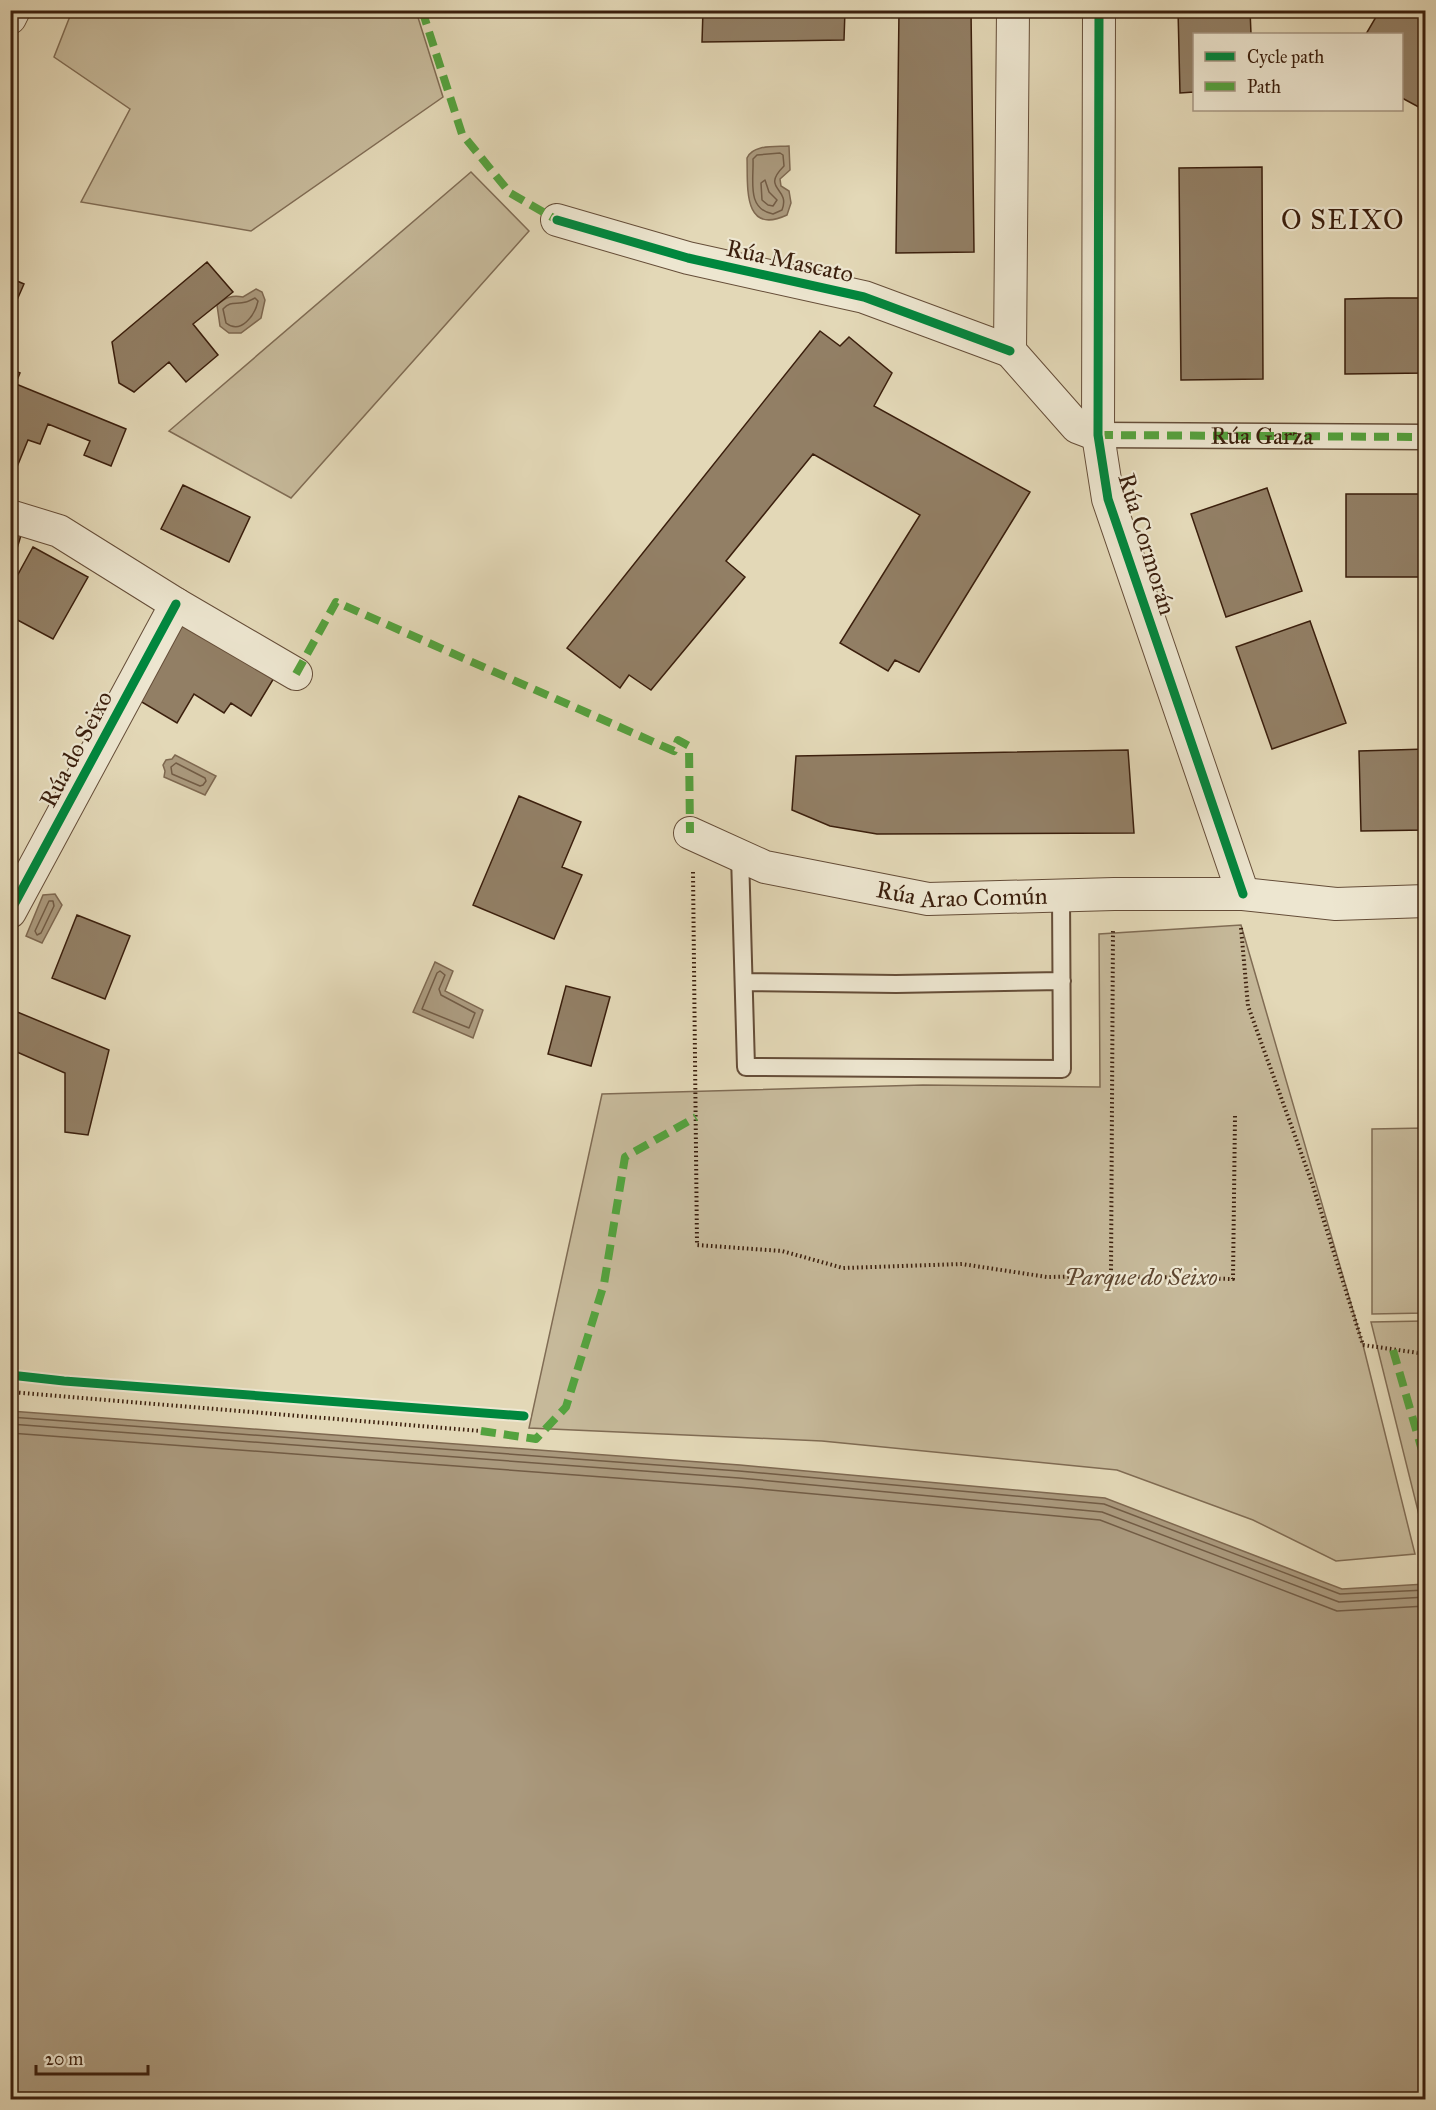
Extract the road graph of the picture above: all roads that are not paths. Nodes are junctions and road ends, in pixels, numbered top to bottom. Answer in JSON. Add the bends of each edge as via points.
{"nodes":[{"id":1,"x":14,"y":10,"type":"edge"},
{"id":2,"x":1012,"y":10,"type":"edge"},
{"id":3,"x":1099,"y":10,"type":"edge"},
{"id":4,"x":10,"y":18,"type":"edge"},
{"id":5,"x":558,"y":220,"type":"dead end"},
{"id":6,"x":1010,"y":351,"type":"junction"},
{"id":7,"x":1098,"y":435,"type":"junction"},
{"id":8,"x":1425,"y":437,"type":"edge"},
{"id":9,"x":10,"y":516,"type":"edge"},
{"id":10,"x":176,"y":604,"type":"junction"},
{"id":11,"x":296,"y":674,"type":"dead end"},
{"id":12,"x":690,"y":833,"type":"road end"},
{"id":13,"x":740,"y":855,"type":"junction"},
{"id":14,"x":1243,"y":894,"type":"junction"},
{"id":15,"x":1061,"y":895,"type":"junction"},
{"id":16,"x":1425,"y":902,"type":"edge"},
{"id":17,"x":10,"y":912,"type":"edge"},
{"id":18,"x":1062,"y":981,"type":"junction"},
{"id":19,"x":744,"y":982,"type":"junction"}],
"edges":[{"from":1,"to":4,"type":"street"},
{"from":2,"to":6,"type":"street"},
{"from":3,"to":7,"type":"street","name":"Rúa Cormorán"},
{"from":5,"to":6,"type":"street","name":"Rúa Mascato","via":[[688,258],[864,297]]},
{"from":6,"to":7,"type":"street","via":[[1077,427]]},
{"from":7,"to":8,"type":"street","name":"Rúa Garza"},
{"from":7,"to":14,"type":"street","name":"Rúa Cormorán","via":[[1107,499]]},
{"from":9,"to":10,"type":"street","via":[[59,531]]},
{"from":10,"to":11,"type":"street"},
{"from":10,"to":17,"type":"street","name":"Rúa do Seixo"},
{"from":12,"to":13,"type":"street","name":"Rúa Arao Común"},
{"from":13,"to":15,"type":"street","name":"Rúa Arao Común","via":[[765,867],[928,899]]},
{"from":13,"to":19,"type":"lane"},
{"from":14,"to":15,"type":"street","name":"Rúa Arao Común"},
{"from":14,"to":16,"type":"street","via":[[1336,904]]},
{"from":15,"to":18,"type":"lane"},
{"from":18,"to":19,"type":"lane"},
{"from":18,"to":19,"type":"lane","via":[[1062,1069],[746,1066]]}]}
